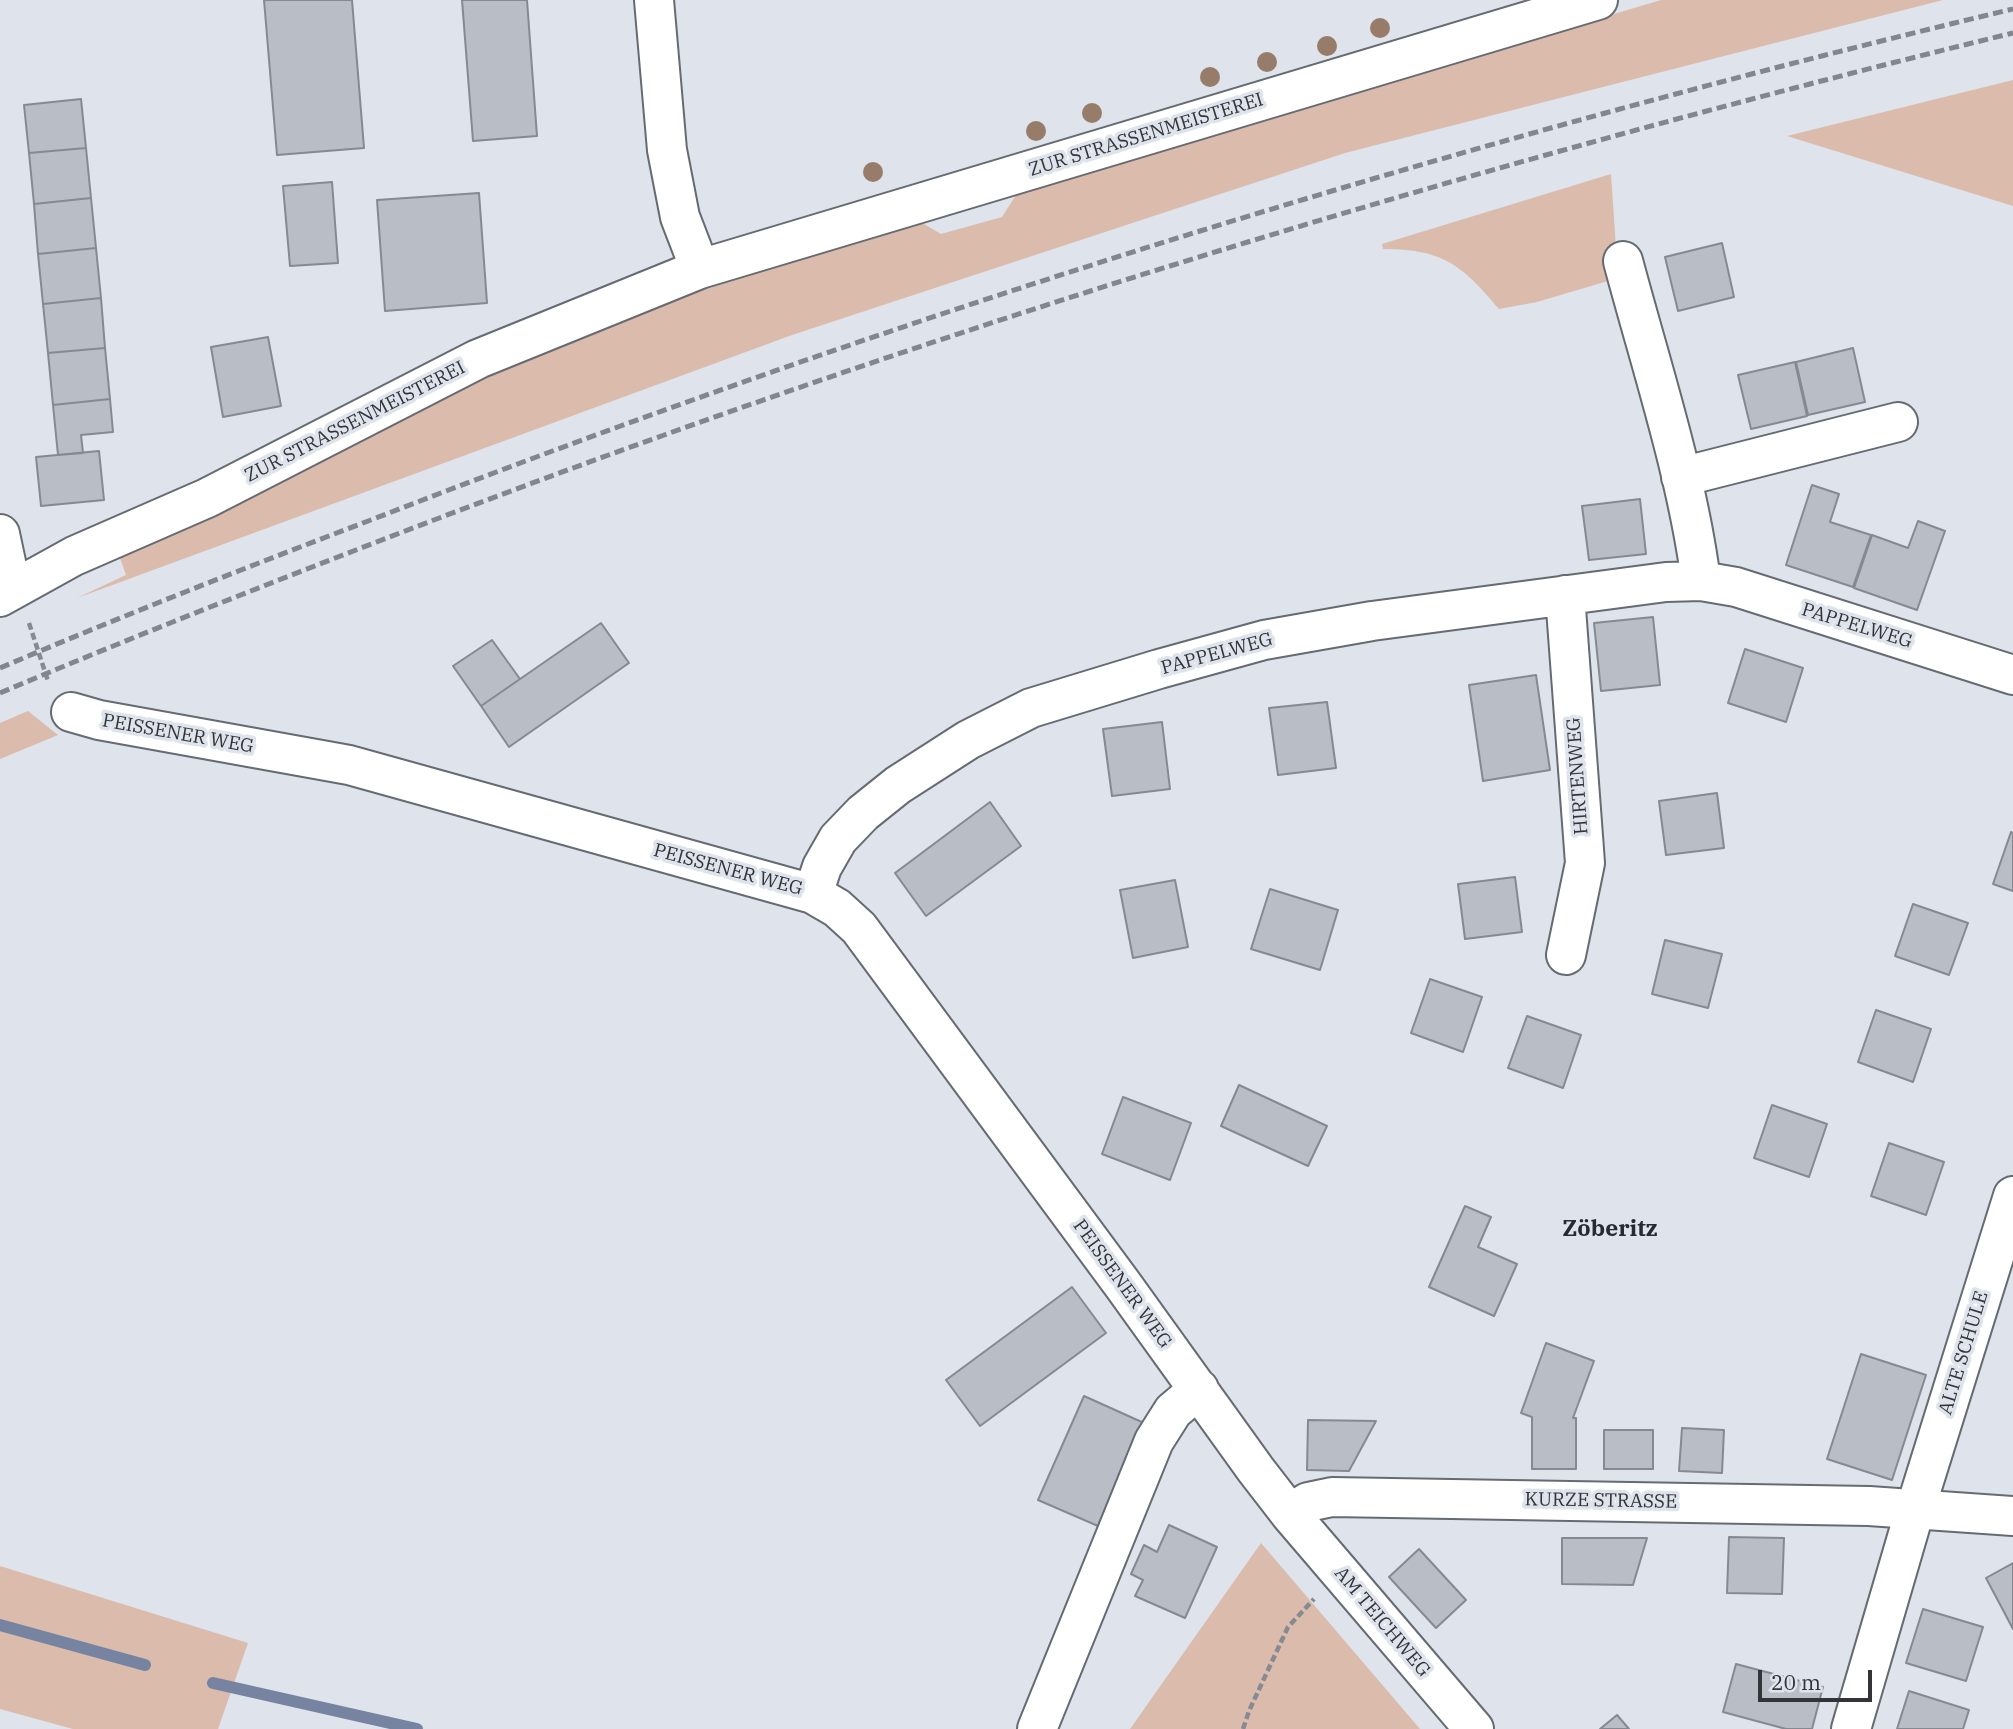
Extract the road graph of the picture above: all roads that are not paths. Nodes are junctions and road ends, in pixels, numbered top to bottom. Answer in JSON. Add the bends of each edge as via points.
{"nodes":[{"id":1,"x":654,"y":0,"type":"edge"},
{"id":2,"x":1594,"y":1,"type":"edge"},
{"id":3,"x":1623,"y":261,"type":"dead end"},
{"id":4,"x":700,"y":269,"type":"junction"},
{"id":5,"x":1898,"y":422,"type":"dead end"},
{"id":6,"x":1681,"y":477,"type":"junction"},
{"id":7,"x":6,"y":572,"type":"edge"},
{"id":8,"x":1700,"y":581,"type":"junction"},
{"id":9,"x":1565,"y":595,"type":"junction"},
{"id":10,"x":2013,"y":674,"type":"edge"},
{"id":11,"x":71,"y":712,"type":"road end"},
{"id":12,"x":813,"y":894,"type":"junction"},
{"id":13,"x":1566,"y":955,"type":"dead end"},
{"id":14,"x":2013,"y":1196,"type":"edge"},
{"id":15,"x":1199,"y":1389,"type":"junction"},
{"id":16,"x":1915,"y":1510,"type":"junction"},
{"id":17,"x":1290,"y":1514,"type":"junction"},
{"id":18,"x":2013,"y":1516,"type":"edge"},
{"id":19,"x":1037,"y":1729,"type":"edge"},
{"id":20,"x":1474,"y":1729,"type":"edge"},
{"id":21,"x":1851,"y":1729,"type":"edge"}],
"edges":[{"from":1,"to":4,"type":"street","via":[[667,150],[680,217]]},
{"from":2,"to":4,"type":"street","name":"ZUR STRASSENMEISTEREI"},
{"from":3,"to":6,"type":"street"},
{"from":4,"to":7,"type":"street","name":"ZUR STRASSENMEISTEREI","via":[[478,359],[207,498],[74,556]]},
{"from":5,"to":6,"type":"street"},
{"from":6,"to":8,"type":"street"},
{"from":8,"to":9,"type":"street","name":"PAPPELWEG"},
{"from":8,"to":10,"type":"street","name":"PAPPELWEG","via":[[1736,587]]},
{"from":9,"to":12,"type":"street","name":"PAPPELWEG","via":[[1264,640],[1031,708],[968,740],[863,813],[838,839]]},
{"from":9,"to":13,"type":"street","name":"HIRTENWEG","via":[[1585,863]]},
{"from":11,"to":12,"type":"street","name":"PEISSENER WEG","via":[[349,765]]},
{"from":12,"to":15,"type":"street","name":"PEISSENER WEG","via":[[859,928]]},
{"from":14,"to":16,"type":"street","name":"ALTE SCHULE"},
{"from":15,"to":17,"type":"street","name":"PEISSENER WEG"},
{"from":15,"to":19,"type":"street","via":[[1173,1411],[1154,1441]]},
{"from":16,"to":17,"type":"street","name":"KURZE STRASSE","via":[[1332,1497],[1308,1502]]},
{"from":16,"to":18,"type":"street","name":"KURZE STRASSE"},
{"from":16,"to":21,"type":"street","name":"ALTE SCHULE"},
{"from":17,"to":20,"type":"street","name":"AM TEICHWEG"}]}
